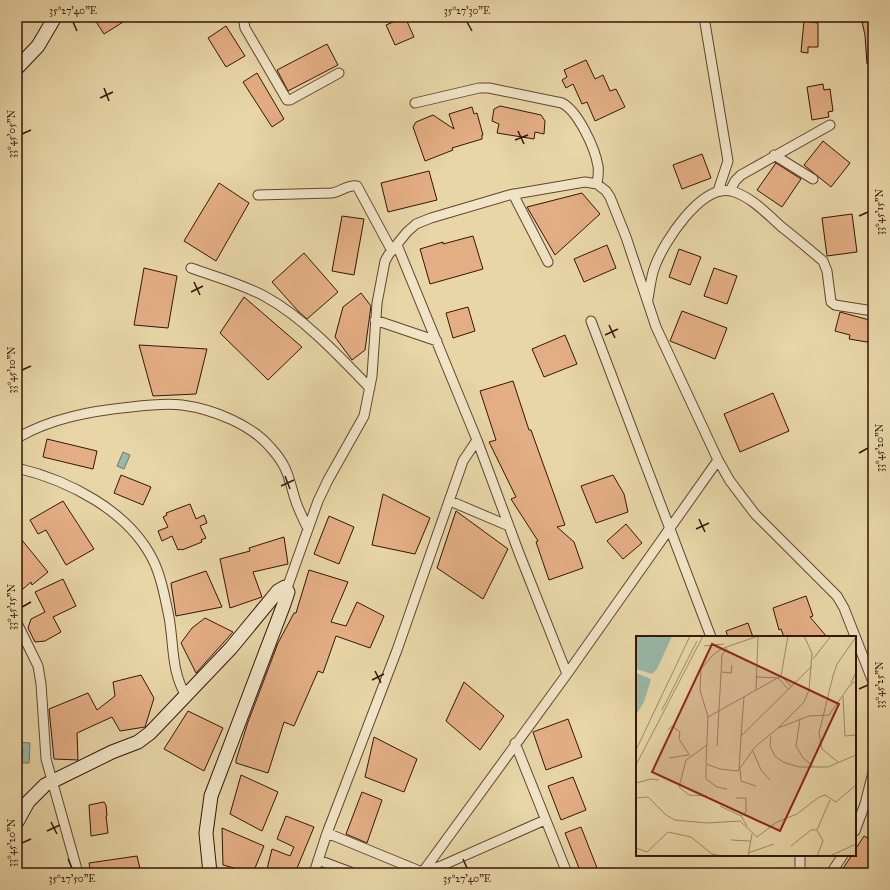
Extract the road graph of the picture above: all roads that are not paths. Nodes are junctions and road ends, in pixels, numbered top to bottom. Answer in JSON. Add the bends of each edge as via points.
{"nodes":[{"id":1,"x":54,"y":17,"type":"edge"},
{"id":2,"x":244,"y":17,"type":"edge"},
{"id":3,"x":704,"y":17,"type":"edge"},
{"id":4,"x":17,"y":68,"type":"edge"},
{"id":5,"x":339,"y":74,"type":"dead end"},
{"id":6,"x":415,"y":103,"type":"dead end"},
{"id":7,"x":830,"y":125,"type":"dead end"},
{"id":8,"x":774,"y":155,"type":"junction"},
{"id":9,"x":813,"y":179,"type":"dead end"},
{"id":10,"x":597,"y":184,"type":"junction"},
{"id":11,"x":718,"y":191,"type":"junction"},
{"id":12,"x":730,"y":191,"type":"junction"},
{"id":13,"x":513,"y":194,"type":"junction"},
{"id":14,"x":258,"y":195,"type":"dead end"},
{"id":15,"x":394,"y":248,"type":"junction"},
{"id":16,"x":548,"y":262,"type":"dead end"},
{"id":17,"x":191,"y":268,"type":"dead end"},
{"id":18,"x":648,"y":300,"type":"junction"},
{"id":19,"x":873,"y":311,"type":"edge"},
{"id":20,"x":375,"y":320,"type":"junction"},
{"id":21,"x":591,"y":321,"type":"dead end"},
{"id":22,"x":437,"y":341,"type":"junction"},
{"id":23,"x":370,"y":388,"type":"junction"},
{"id":24,"x":17,"y":438,"type":"edge"},
{"id":25,"x":477,"y":440,"type":"junction"},
{"id":26,"x":718,"y":460,"type":"junction"},
{"id":27,"x":17,"y":468,"type":"edge"},
{"id":28,"x":450,"y":500,"type":"junction"},
{"id":29,"x":509,"y":526,"type":"junction"},
{"id":30,"x":307,"y":527,"type":"junction"},
{"id":31,"x":669,"y":530,"type":"junction"},
{"id":32,"x":287,"y":588,"type":"junction"},
{"id":33,"x":17,"y":624,"type":"edge"},
{"id":34,"x":711,"y":636,"type":"edge"},
{"id":35,"x":855,"y":636,"type":"edge"},
{"id":36,"x":856,"y":639,"type":"edge"},
{"id":37,"x":567,"y":674,"type":"junction"},
{"id":38,"x":873,"y":682,"type":"edge"},
{"id":39,"x":186,"y":696,"type":"junction"},
{"id":40,"x":515,"y":743,"type":"junction"},
{"id":41,"x":873,"y":772,"type":"edge"},
{"id":42,"x":52,"y":781,"type":"junction"},
{"id":43,"x":544,"y":820,"type":"junction"},
{"id":44,"x":17,"y":822,"type":"edge"},
{"id":45,"x":856,"y":829,"type":"edge"},
{"id":46,"x":327,"y":833,"type":"junction"},
{"id":47,"x":800,"y":856,"type":"edge"},
{"id":48,"x":842,"y":856,"type":"edge"},
{"id":49,"x":318,"y":860,"type":"junction"},
{"id":50,"x":422,"y":872,"type":"edge"},
{"id":51,"x":78,"y":873,"type":"edge"},
{"id":52,"x":210,"y":873,"type":"edge"},
{"id":53,"x":314,"y":873,"type":"edge"},
{"id":54,"x":353,"y":873,"type":"edge"},
{"id":55,"x":567,"y":873,"type":"edge"},
{"id":56,"x":800,"y":873,"type":"edge"},
{"id":57,"x":831,"y":873,"type":"edge"}],
"edges":[{"from":1,"to":4,"type":"street","via":[[38,46]]},
{"from":2,"to":5,"type":"street","via":[[245,28],[287,100]]},
{"from":3,"to":11,"type":"street","via":[[728,161]]},
{"from":6,"to":10,"type":"street","via":[[479,88],[562,102],[576,114],[595,155],[598,165]]},
{"from":7,"to":8,"type":"street"},
{"from":8,"to":9,"type":"street"},
{"from":8,"to":12,"type":"street","via":[[741,174]]},
{"from":10,"to":13,"type":"street","via":[[585,182]]},
{"from":10,"to":18,"type":"street","via":[[610,197]]},
{"from":11,"to":12,"type":"street"},
{"from":11,"to":18,"type":"street","via":[[697,204],[671,234],[654,267]]},
{"from":12,"to":19,"type":"street","via":[[750,200],[824,261],[831,302],[835,305]]},
{"from":13,"to":15,"type":"street","via":[[431,218],[411,228]]},
{"from":13,"to":16,"type":"street"},
{"from":14,"to":15,"type":"street","via":[[332,194],[357,186]]},
{"from":15,"to":20,"type":"street","via":[[385,261]]},
{"from":15,"to":22,"type":"street"},
{"from":17,"to":23,"type":"street","via":[[259,294],[282,307],[330,347]]},
{"from":18,"to":26,"type":"street","via":[[656,327]]},
{"from":20,"to":22,"type":"street"},
{"from":20,"to":23,"type":"street"},
{"from":21,"to":31,"type":"street"},
{"from":22,"to":25,"type":"street"},
{"from":23,"to":30,"type":"street","via":[[361,426],[328,480]]},
{"from":24,"to":30,"type":"street","via":[[51,422],[91,412],[165,404],[203,410],[240,425],[271,448],[285,466],[295,500]]},
{"from":25,"to":28,"type":"street","via":[[464,462]]},
{"from":25,"to":29,"type":"street"},
{"from":26,"to":31,"type":"street"},
{"from":26,"to":35,"type":"street","via":[[755,514],[837,596]]},
{"from":27,"to":39,"type":"street","via":[[57,479],[86,495],[124,523],[146,549],[156,568],[169,616],[174,667]]},
{"from":28,"to":29,"type":"street"},
{"from":28,"to":46,"type":"street","via":[[397,650]]},
{"from":29,"to":37,"type":"street"},
{"from":30,"to":32,"type":"street"},
{"from":31,"to":34,"type":"street"},
{"from":31,"to":37,"type":"street"},
{"from":32,"to":39,"type":"street","via":[[278,591],[237,642]]},
{"from":32,"to":52,"type":"street","via":[[284,604],[210,800],[206,833]]},
{"from":33,"to":42,"type":"street","via":[[38,666],[44,750]]},
{"from":36,"to":38,"type":"street"},
{"from":37,"to":40,"type":"street"},
{"from":39,"to":42,"type":"street","via":[[144,738]]},
{"from":40,"to":43,"type":"street"},
{"from":40,"to":50,"type":"street"},
{"from":41,"to":45,"type":"street","via":[[862,816]]},
{"from":42,"to":44,"type":"street","via":[[32,797]]},
{"from":42,"to":51,"type":"street"},
{"from":43,"to":50,"type":"street"},
{"from":43,"to":55,"type":"street"},
{"from":46,"to":49,"type":"street"},
{"from":46,"to":50,"type":"street"},
{"from":47,"to":56,"type":"street"},
{"from":48,"to":57,"type":"street"},
{"from":49,"to":53,"type":"street"},
{"from":49,"to":54,"type":"street"}]}
